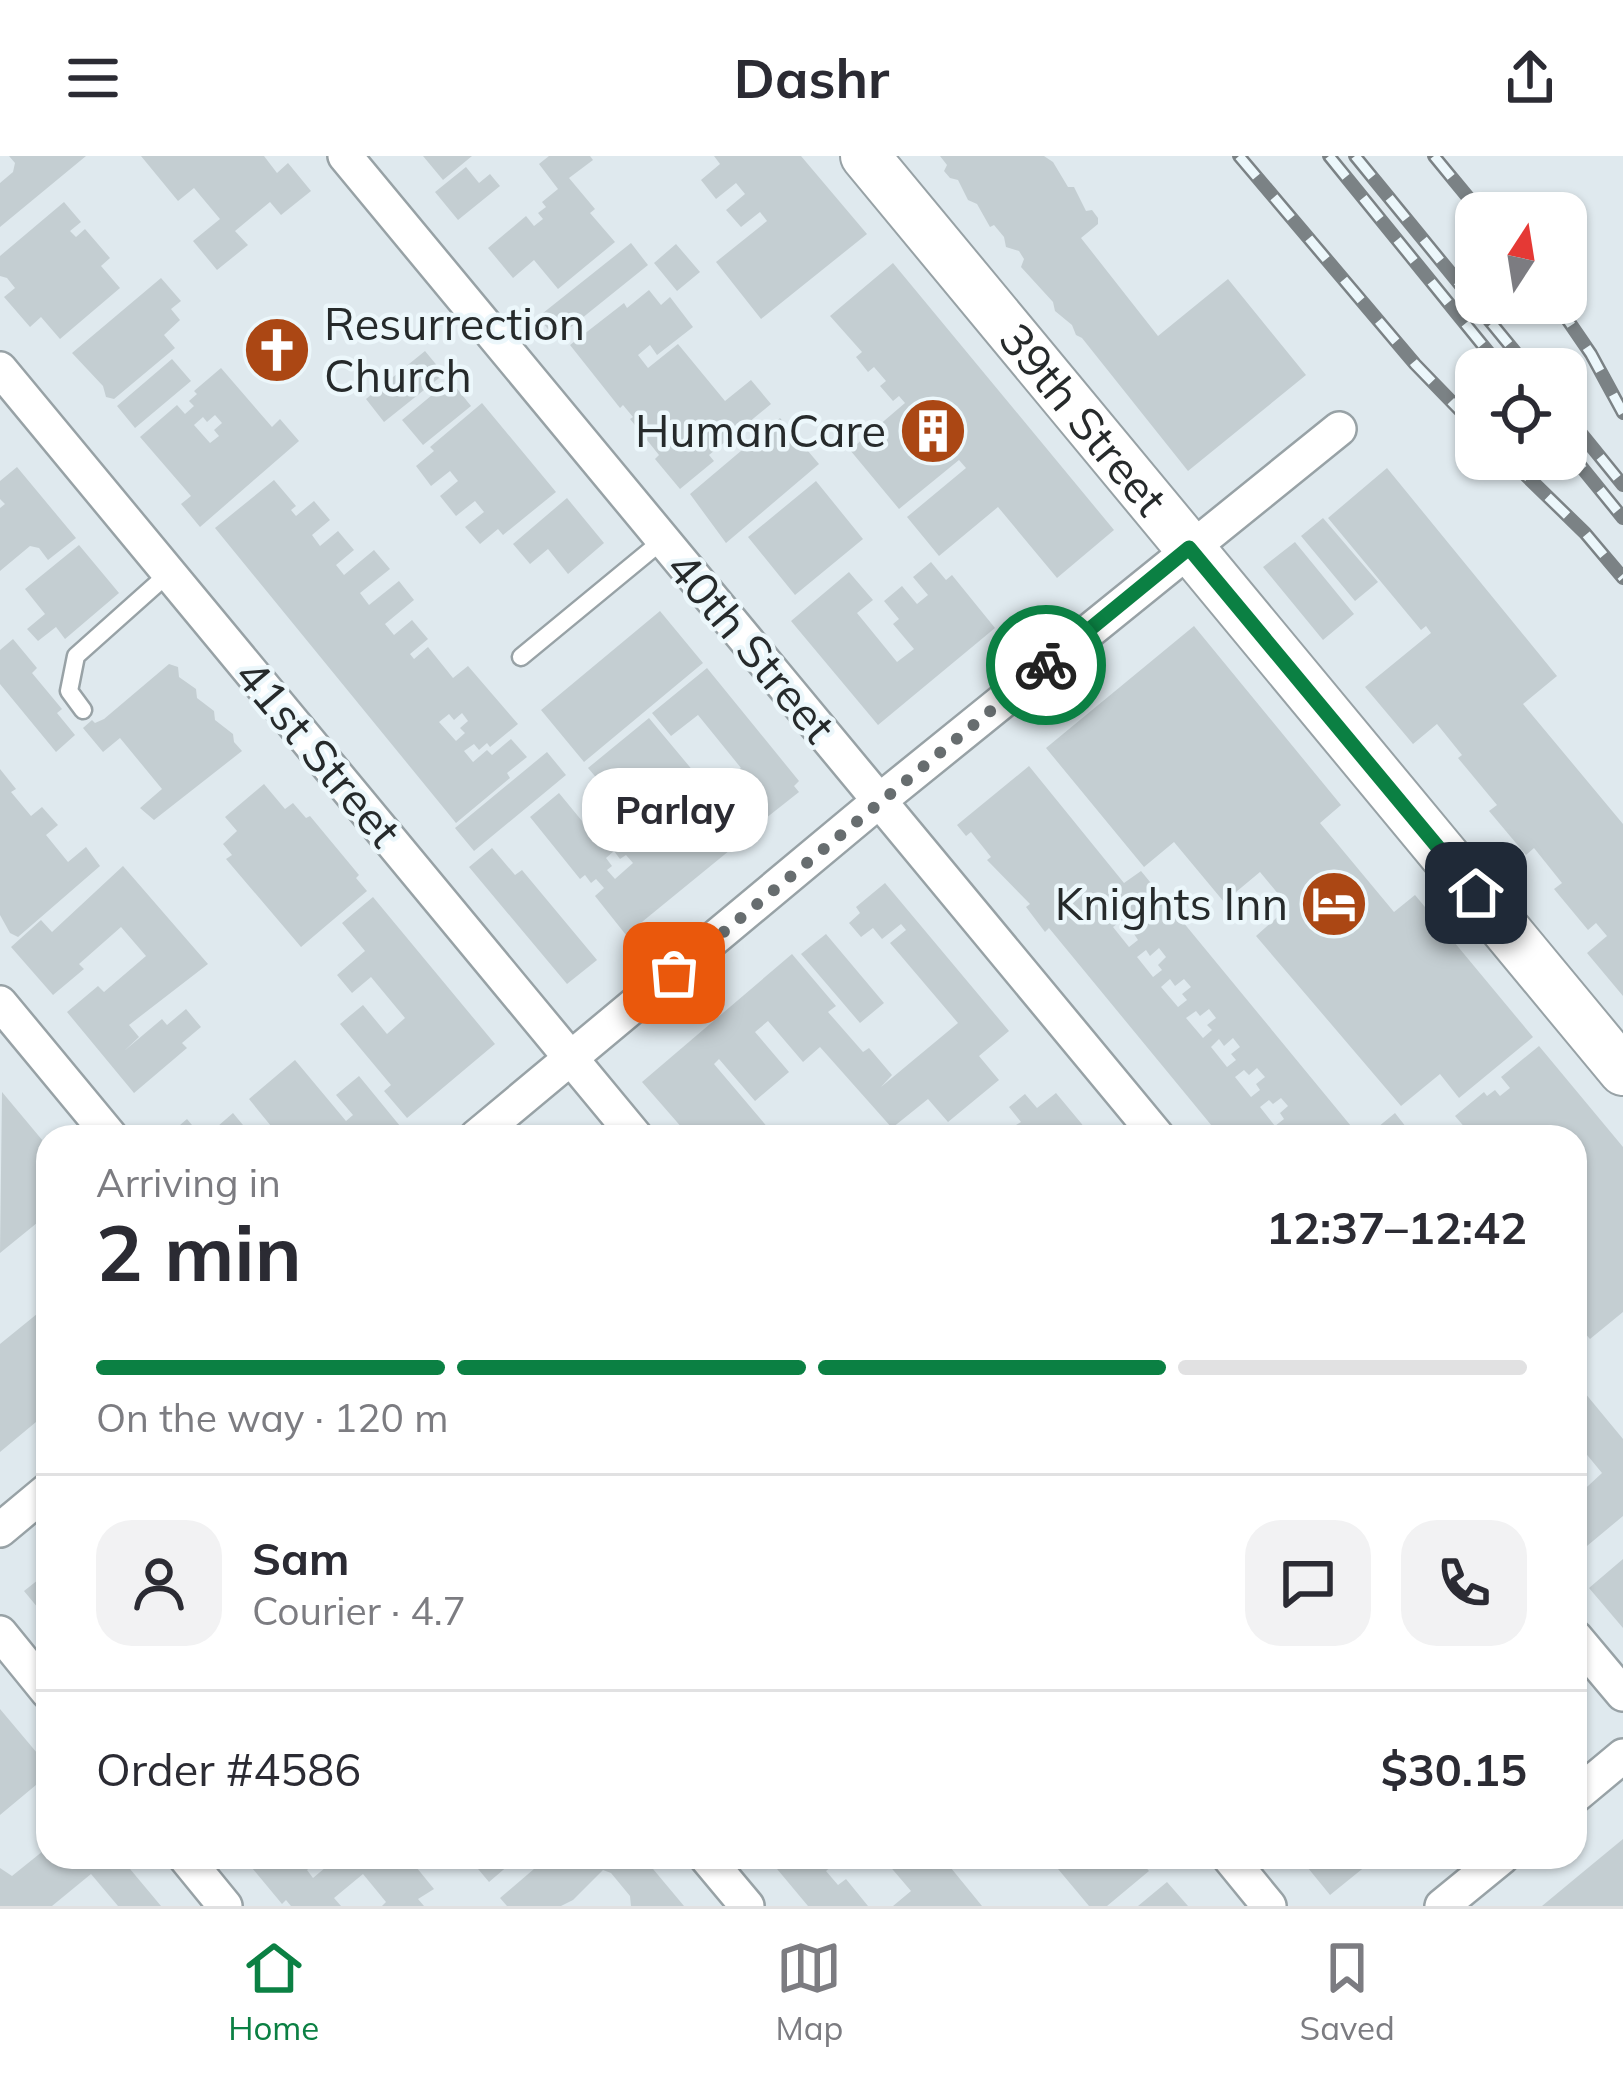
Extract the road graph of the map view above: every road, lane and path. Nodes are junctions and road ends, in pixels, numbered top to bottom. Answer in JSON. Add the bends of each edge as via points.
{"nodes":[{"id":1,"x":345,"y":156,"type":"edge"},
{"id":2,"x":865,"y":156,"type":"edge"},
{"id":3,"x":0,"y":369,"type":"edge"},
{"id":4,"x":1339,"y":429,"type":"dead end"},
{"id":5,"x":663,"y":540,"type":"junction"},
{"id":6,"x":1189,"y":548,"type":"junction"},
{"id":7,"x":169,"y":573,"type":"junction"},
{"id":8,"x":521,"y":657,"type":"dead end"},
{"id":9,"x":82,"y":710,"type":"dead end"},
{"id":10,"x":879,"y":801,"type":"junction"},
{"id":11,"x":0,"y":1003,"type":"edge"},
{"id":12,"x":571,"y":1059,"type":"junction"},
{"id":13,"x":1623,"y":1071,"type":"edge"},
{"id":14,"x":101,"y":1125,"type":"edge"},
{"id":15,"x":491,"y":1125,"type":"edge"},
{"id":16,"x":626,"y":1125,"type":"edge"},
{"id":17,"x":1148,"y":1125,"type":"edge"},
{"id":18,"x":36,"y":1500,"type":"edge"},
{"id":19,"x":0,"y":1530,"type":"edge"},
{"id":20,"x":0,"y":1634,"type":"edge"},
{"id":21,"x":1587,"y":1651,"type":"edge"},
{"id":22,"x":36,"y":1678,"type":"edge"},
{"id":23,"x":1623,"y":1694,"type":"edge"},
{"id":24,"x":1623,"y":1756,"type":"edge"},
{"id":25,"x":1587,"y":1786,"type":"edge"},
{"id":26,"x":195,"y":1869,"type":"edge"},
{"id":27,"x":716,"y":1869,"type":"edge"},
{"id":28,"x":1239,"y":1869,"type":"edge"},
{"id":29,"x":1487,"y":1869,"type":"edge"},
{"id":30,"x":225,"y":1906,"type":"edge"},
{"id":31,"x":747,"y":1906,"type":"edge"},
{"id":32,"x":1269,"y":1906,"type":"edge"},
{"id":33,"x":1442,"y":1906,"type":"edge"}],
"edges":[{"from":1,"to":5,"type":"street","name":"40th Street"},
{"from":2,"to":6,"type":"main road","name":"39th Street"},
{"from":3,"to":7,"type":"street","name":"41st Street"},
{"from":4,"to":6,"type":"street"},
{"from":5,"to":8,"type":"lane"},
{"from":5,"to":10,"type":"street","name":"40th Street"},
{"from":6,"to":10,"type":"street"},
{"from":6,"to":13,"type":"main road","name":"39th Street"},
{"from":7,"to":9,"type":"lane","via":[[76,656],[69,691]]},
{"from":7,"to":12,"type":"street","name":"41st Street"},
{"from":10,"to":12,"type":"street"},
{"from":10,"to":17,"type":"street","name":"40th Street"},
{"from":11,"to":14,"type":"street"},
{"from":12,"to":15,"type":"street"},
{"from":12,"to":16,"type":"street","name":"41st Street"},
{"from":18,"to":19,"type":"street"},
{"from":20,"to":22,"type":"street"},
{"from":21,"to":23,"type":"street"},
{"from":24,"to":25,"type":"street"},
{"from":26,"to":30,"type":"street"},
{"from":27,"to":31,"type":"street"},
{"from":28,"to":32,"type":"street"},
{"from":29,"to":33,"type":"street"}]}
